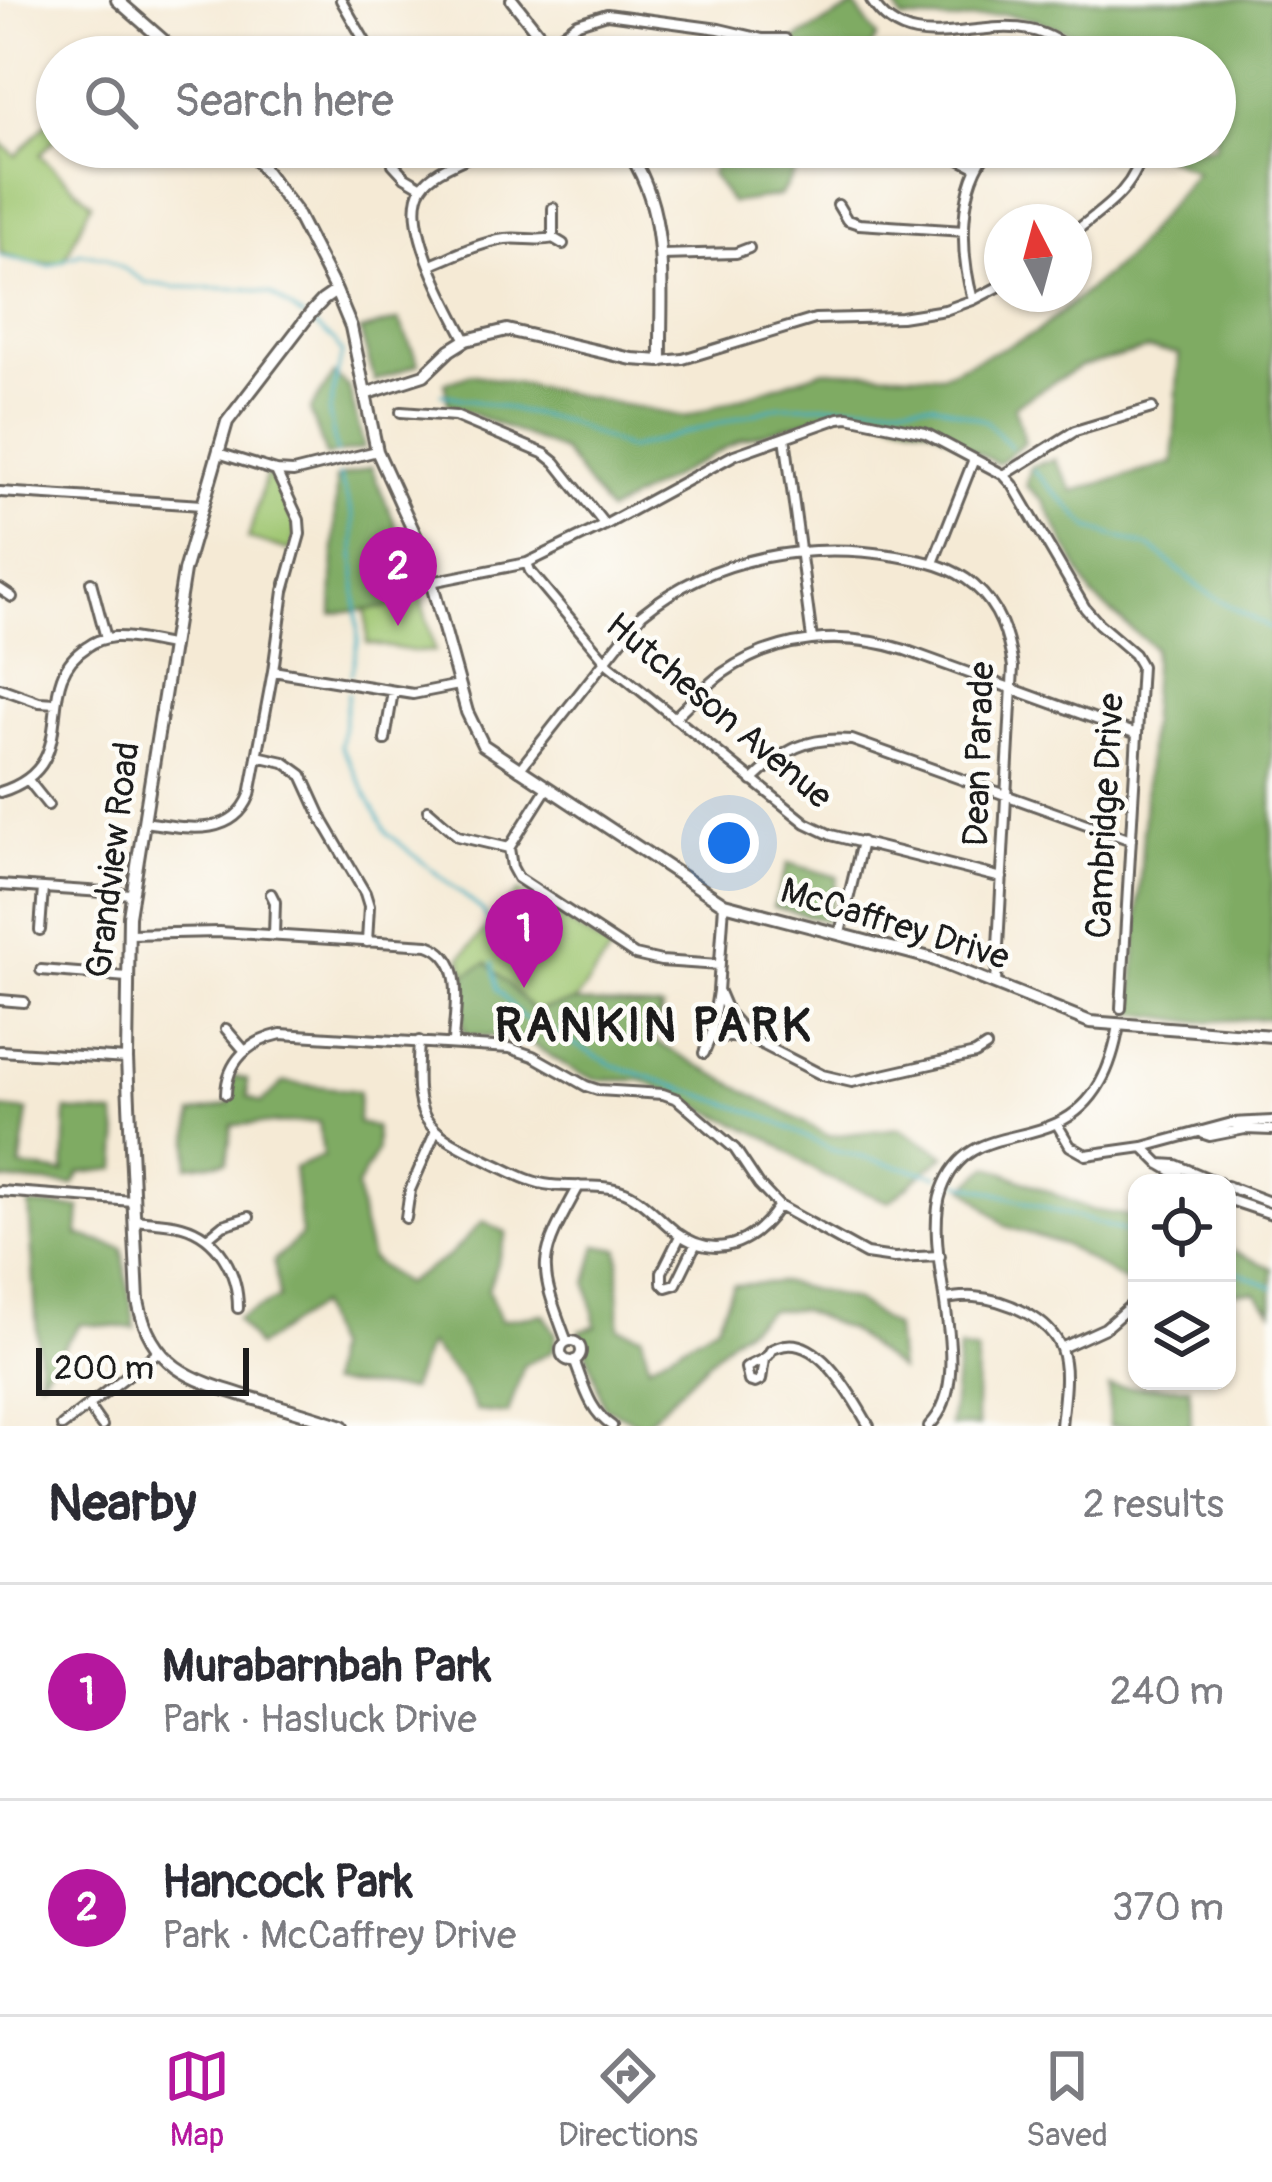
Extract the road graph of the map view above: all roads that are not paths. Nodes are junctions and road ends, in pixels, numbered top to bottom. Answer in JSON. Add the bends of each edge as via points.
{"nodes":[{"id":1,"x":118,"y":0,"type":"edge"},
{"id":2,"x":341,"y":0,"type":"edge"},
{"id":3,"x":512,"y":0,"type":"edge"},
{"id":4,"x":871,"y":0,"type":"edge"},
{"id":5,"x":158,"y":36,"type":"edge"},
{"id":6,"x":362,"y":36,"type":"edge"},
{"id":7,"x":541,"y":36,"type":"edge"},
{"id":8,"x":560,"y":36,"type":"edge"},
{"id":9,"x":748,"y":36,"type":"edge"},
{"id":10,"x":1048,"y":36,"type":"edge"},
{"id":11,"x":263,"y":168,"type":"edge"},
{"id":12,"x":397,"y":168,"type":"edge"},
{"id":13,"x":448,"y":168,"type":"edge"},
{"id":14,"x":639,"y":168,"type":"edge"},
{"id":15,"x":976,"y":168,"type":"edge"},
{"id":16,"x":1138,"y":168,"type":"edge"},
{"id":17,"x":422,"y":187,"type":"junction"},
{"id":18,"x":838,"y":205,"type":"dead end"},
{"id":19,"x":553,"y":208,"type":"dead end"},
{"id":20,"x":1092,"y":217,"type":"edge"},
{"id":21,"x":964,"y":231,"type":"junction"},
{"id":22,"x":553,"y":238,"type":"junction"},
{"id":23,"x":563,"y":244,"type":"dead end"},
{"id":24,"x":748,"y":248,"type":"dead end"},
{"id":25,"x":659,"y":255,"type":"junction"},
{"id":26,"x":431,"y":265,"type":"junction"},
{"id":27,"x":336,"y":291,"type":"junction"},
{"id":28,"x":984,"y":294,"type":"edge"},
{"id":29,"x":973,"y":300,"type":"junction"},
{"id":30,"x":466,"y":340,"type":"junction"},
{"id":31,"x":661,"y":361,"type":"junction"},
{"id":32,"x":365,"y":394,"type":"junction"},
{"id":33,"x":1152,"y":408,"type":"dead end"},
{"id":34,"x":401,"y":412,"type":"dead end"},
{"id":35,"x":785,"y":436,"type":"junction"},
{"id":36,"x":377,"y":451,"type":"junction"},
{"id":37,"x":217,"y":453,"type":"junction"},
{"id":38,"x":974,"y":459,"type":"junction"},
{"id":39,"x":276,"y":471,"type":"junction"},
{"id":40,"x":1004,"y":475,"type":"junction"},
{"id":41,"x":0,"y":492,"type":"edge"},
{"id":42,"x":202,"y":506,"type":"junction"},
{"id":43,"x":605,"y":525,"type":"junction"},
{"id":44,"x":801,"y":551,"type":"junction"},
{"id":45,"x":527,"y":563,"type":"junction"},
{"id":46,"x":933,"y":563,"type":"junction"},
{"id":47,"x":91,"y":582,"type":"dead end"},
{"id":48,"x":431,"y":582,"type":"junction"},
{"id":49,"x":3,"y":587,"type":"edge"},
{"id":50,"x":12,"y":597,"type":"dead end"},
{"id":51,"x":106,"y":638,"type":"junction"},
{"id":52,"x":812,"y":639,"type":"junction"},
{"id":53,"x":171,"y":645,"type":"junction"},
{"id":54,"x":604,"y":660,"type":"junction"},
{"id":55,"x":273,"y":671,"type":"junction"},
{"id":56,"x":459,"y":685,"type":"junction"},
{"id":57,"x":0,"y":688,"type":"edge"},
{"id":58,"x":1012,"y":690,"type":"junction"},
{"id":59,"x":392,"y":692,"type":"junction"},
{"id":60,"x":56,"y":703,"type":"junction"},
{"id":61,"x":674,"y":718,"type":"junction"},
{"id":62,"x":1137,"y":734,"type":"junction"},
{"id":63,"x":385,"y":740,"type":"dead end"},
{"id":64,"x":257,"y":756,"type":"junction"},
{"id":65,"x":519,"y":770,"type":"junction"},
{"id":66,"x":28,"y":780,"type":"junction"},
{"id":67,"x":752,"y":782,"type":"junction"},
{"id":68,"x":547,"y":788,"type":"junction"},
{"id":69,"x":0,"y":792,"type":"edge"},
{"id":70,"x":1006,"y":796,"type":"junction"},
{"id":71,"x":48,"y":806,"type":"dead end"},
{"id":72,"x":428,"y":810,"type":"dead end"},
{"id":73,"x":144,"y":822,"type":"junction"},
{"id":74,"x":1131,"y":840,"type":"junction"},
{"id":75,"x":862,"y":842,"type":"junction"},
{"id":76,"x":509,"y":848,"type":"junction"},
{"id":77,"x":1002,"y":878,"type":"junction"},
{"id":78,"x":0,"y":886,"type":"edge"},
{"id":79,"x":43,"y":888,"type":"junction"},
{"id":80,"x":132,"y":894,"type":"junction"},
{"id":81,"x":271,"y":894,"type":"dead end"},
{"id":82,"x":724,"y":904,"type":"junction"},
{"id":83,"x":40,"y":930,"type":"dead end"},
{"id":84,"x":840,"y":933,"type":"junction"},
{"id":85,"x":128,"y":934,"type":"junction"},
{"id":86,"x":274,"y":935,"type":"junction"},
{"id":87,"x":367,"y":942,"type":"junction"},
{"id":88,"x":719,"y":964,"type":"junction"},
{"id":89,"x":41,"y":970,"type":"dead end"},
{"id":90,"x":127,"y":977,"type":"junction"},
{"id":91,"x":996,"y":985,"type":"junction"},
{"id":92,"x":718,"y":991,"type":"junction"},
{"id":93,"x":0,"y":1000,"type":"edge"},
{"id":94,"x":24,"y":1002,"type":"dead end"},
{"id":95,"x":1121,"y":1008,"type":"dead end"},
{"id":96,"x":1119,"y":1025,"type":"junction"},
{"id":97,"x":226,"y":1029,"type":"dead end"},
{"id":98,"x":711,"y":1036,"type":"junction"},
{"id":99,"x":1272,"y":1036,"type":"edge"},
{"id":100,"x":750,"y":1038,"type":"junction"},
{"id":101,"x":419,"y":1042,"type":"junction"},
{"id":102,"x":453,"y":1044,"type":"junction"},
{"id":103,"x":986,"y":1047,"type":"dead end"},
{"id":104,"x":244,"y":1050,"type":"junction"},
{"id":105,"x":0,"y":1051,"type":"edge"},
{"id":106,"x":704,"y":1053,"type":"dead end"},
{"id":107,"x":127,"y":1059,"type":"junction"},
{"id":108,"x":226,"y":1094,"type":"dead end"},
{"id":109,"x":1272,"y":1121,"type":"edge"},
{"id":110,"x":1057,"y":1124,"type":"junction"},
{"id":111,"x":1272,"y":1130,"type":"edge"},
{"id":112,"x":435,"y":1133,"type":"junction"},
{"id":113,"x":1203,"y":1133,"type":"junction"},
{"id":114,"x":1143,"y":1147,"type":"junction"},
{"id":115,"x":1160,"y":1164,"type":"junction"},
{"id":116,"x":1177,"y":1174,"type":"edge"},
{"id":117,"x":1198,"y":1174,"type":"edge"},
{"id":118,"x":579,"y":1186,"type":"junction"},
{"id":119,"x":1236,"y":1189,"type":"edge"},
{"id":120,"x":0,"y":1191,"type":"edge"},
{"id":121,"x":133,"y":1201,"type":"junction"},
{"id":122,"x":1236,"y":1202,"type":"edge"},
{"id":123,"x":1272,"y":1203,"type":"edge"},
{"id":124,"x":779,"y":1206,"type":"junction"},
{"id":125,"x":1272,"y":1214,"type":"edge"},
{"id":126,"x":249,"y":1217,"type":"dead end"},
{"id":127,"x":406,"y":1218,"type":"dead end"},
{"id":128,"x":133,"y":1220,"type":"junction"},
{"id":129,"x":680,"y":1236,"type":"junction"},
{"id":130,"x":207,"y":1238,"type":"junction"},
{"id":131,"x":696,"y":1243,"type":"junction"},
{"id":132,"x":940,"y":1256,"type":"junction"},
{"id":133,"x":945,"y":1299,"type":"junction"},
{"id":134,"x":238,"y":1308,"type":"dead end"},
{"id":135,"x":1128,"y":1308,"type":"edge"},
{"id":136,"x":1060,"y":1348,"type":"junction"},
{"id":137,"x":159,"y":1351,"type":"junction"},
{"id":138,"x":764,"y":1359,"type":"dead end"},
{"id":139,"x":88,"y":1406,"type":"junction"},
{"id":140,"x":62,"y":1426,"type":"edge"},
{"id":141,"x":102,"y":1426,"type":"edge"},
{"id":142,"x":343,"y":1426,"type":"edge"},
{"id":143,"x":612,"y":1426,"type":"edge"},
{"id":144,"x":868,"y":1426,"type":"edge"},
{"id":145,"x":929,"y":1426,"type":"edge"},
{"id":146,"x":1061,"y":1426,"type":"edge"}],
"edges":[{"from":1,"to":5,"type":"street"},
{"from":2,"to":6,"type":"street"},
{"from":3,"to":7,"type":"street"},
{"from":4,"to":10,"type":"street","via":[[908,32],[1004,27]]},
{"from":8,"to":9,"type":"street","via":[[622,10]]},
{"from":11,"to":27,"type":"street","name":"McCaffrey Drive"},
{"from":12,"to":17,"type":"street"},
{"from":13,"to":17,"type":"street"},
{"from":14,"to":25,"type":"street","via":[[652,194]]},
{"from":15,"to":21,"type":"street"},
{"from":16,"to":20,"type":"street"},
{"from":17,"to":26,"type":"street","via":[[415,216]]},
{"from":18,"to":21,"type":"street","via":[[859,224]]},
{"from":19,"to":22,"type":"street"},
{"from":21,"to":29,"type":"street"},
{"from":22,"to":23,"type":"street"},
{"from":22,"to":26,"type":"street","via":[[490,242]]},
{"from":24,"to":25,"type":"street"},
{"from":25,"to":31,"type":"street"},
{"from":26,"to":30,"type":"street"},
{"from":27,"to":32,"type":"street","name":"McCaffrey Drive"},
{"from":27,"to":37,"type":"street","name":"Grandview Road","via":[[227,422]]},
{"from":28,"to":29,"type":"street"},
{"from":29,"to":31,"type":"street","via":[[925,314],[815,319]]},
{"from":30,"to":31,"type":"street","via":[[507,330]]},
{"from":30,"to":32,"type":"street","via":[[424,375]]},
{"from":32,"to":36,"type":"street","name":"McCaffrey Drive"},
{"from":33,"to":40,"type":"street","via":[[1075,431]]},
{"from":34,"to":43,"type":"street","via":[[455,416],[545,454]]},
{"from":35,"to":38,"type":"street","name":"Cambridge Drive","via":[[848,417],[925,433]]},
{"from":35,"to":43,"type":"street","name":"Cambridge Drive"},
{"from":35,"to":44,"type":"street"},
{"from":36,"to":39,"type":"street"},
{"from":36,"to":48,"type":"street","name":"McCaffrey Drive"},
{"from":37,"to":39,"type":"street"},
{"from":37,"to":42,"type":"street","name":"Grandview Road"},
{"from":38,"to":40,"type":"street","name":"Cambridge Drive"},
{"from":38,"to":46,"type":"street"},
{"from":39,"to":55,"type":"street","via":[[300,534]]},
{"from":40,"to":62,"type":"street","name":"Cambridge Drive","via":[[1092,617],[1138,659]]},
{"from":41,"to":42,"type":"street"},
{"from":42,"to":53,"type":"street","name":"Grandview Road"},
{"from":43,"to":45,"type":"street","name":"Cambridge Drive"},
{"from":44,"to":46,"type":"street","name":"Dean Parade"},
{"from":44,"to":52,"type":"street"},
{"from":44,"to":54,"type":"street","name":"Dean Parade","via":[[687,584],[642,614]]},
{"from":45,"to":48,"type":"street"},
{"from":45,"to":54,"type":"street","name":"Hutcheson Avenue"},
{"from":46,"to":58,"type":"street","name":"Dean Parade","via":[[971,582],[996,610],[1009,642]]},
{"from":47,"to":51,"type":"street"},
{"from":48,"to":56,"type":"street","name":"McCaffrey Drive"},
{"from":49,"to":50,"type":"street"},
{"from":51,"to":53,"type":"street"},
{"from":51,"to":60,"type":"street","via":[[71,660]]},
{"from":52,"to":58,"type":"street","via":[[890,645]]},
{"from":52,"to":61,"type":"street","via":[[737,665]]},
{"from":53,"to":73,"type":"street","name":"Grandview Road"},
{"from":54,"to":61,"type":"street","name":"Hutcheson Avenue"},
{"from":54,"to":65,"type":"street","name":"Dean Parade"},
{"from":55,"to":59,"type":"street"},
{"from":55,"to":64,"type":"street"},
{"from":56,"to":59,"type":"street"},
{"from":56,"to":65,"type":"street","name":"McCaffrey Drive","via":[[483,745]]},
{"from":57,"to":60,"type":"street"},
{"from":58,"to":62,"type":"street"},
{"from":58,"to":70,"type":"street","name":"Dean Parade"},
{"from":59,"to":63,"type":"street"},
{"from":60,"to":66,"type":"street","via":[[50,750]]},
{"from":61,"to":67,"type":"street","name":"Hutcheson Avenue"},
{"from":62,"to":74,"type":"street","name":"Cambridge Drive"},
{"from":64,"to":73,"type":"street","via":[[246,806],[225,822],[197,830]]},
{"from":64,"to":87,"type":"street","via":[[302,775],[365,893]]},
{"from":65,"to":68,"type":"street","name":"McCaffrey Drive"},
{"from":66,"to":69,"type":"street"},
{"from":66,"to":71,"type":"street"},
{"from":67,"to":70,"type":"street","via":[[793,748],[840,739]]},
{"from":67,"to":75,"type":"street","name":"Hutcheson Avenue","via":[[817,830]]},
{"from":68,"to":76,"type":"street"},
{"from":68,"to":82,"type":"street","name":"McCaffrey Drive"},
{"from":70,"to":74,"type":"street"},
{"from":70,"to":77,"type":"street","name":"Dean Parade"},
{"from":72,"to":76,"type":"street","via":[[458,836]]},
{"from":73,"to":80,"type":"street","name":"Grandview Road"},
{"from":74,"to":95,"type":"street","name":"Cambridge Drive"},
{"from":75,"to":77,"type":"street","name":"Hutcheson Avenue"},
{"from":75,"to":84,"type":"street"},
{"from":76,"to":88,"type":"street","via":[[527,886],[635,955]]},
{"from":77,"to":91,"type":"street","name":"Dean Parade"},
{"from":78,"to":79,"type":"street"},
{"from":79,"to":80,"type":"street"},
{"from":79,"to":83,"type":"street"},
{"from":80,"to":85,"type":"street","name":"Grandview Road"},
{"from":81,"to":86,"type":"street"},
{"from":82,"to":84,"type":"street","name":"McCaffrey Drive"},
{"from":82,"to":88,"type":"street"},
{"from":84,"to":91,"type":"street","name":"McCaffrey Drive"},
{"from":85,"to":86,"type":"street"},
{"from":85,"to":90,"type":"street","name":"Grandview Road"},
{"from":86,"to":87,"type":"street"},
{"from":87,"to":102,"type":"street","via":[[428,945],[448,956]]},
{"from":88,"to":92,"type":"street"},
{"from":89,"to":90,"type":"street"},
{"from":90,"to":107,"type":"street","name":"Grandview Road"},
{"from":91,"to":96,"type":"street","name":"McCaffrey Drive","via":[[1068,1015]]},
{"from":92,"to":98,"type":"street"},
{"from":92,"to":100,"type":"street"},
{"from":93,"to":94,"type":"street"},
{"from":96,"to":99,"type":"street","name":"McCaffrey Drive"},
{"from":96,"to":110,"type":"street","via":[[1104,1078]]},
{"from":97,"to":104,"type":"street"},
{"from":98,"to":100,"type":"street"},
{"from":98,"to":106,"type":"street"},
{"from":100,"to":103,"type":"street","via":[[822,1076],[852,1082]]},
{"from":101,"to":102,"type":"street"},
{"from":101,"to":104,"type":"street","via":[[280,1034]]},
{"from":101,"to":112,"type":"street","via":[[417,1094]]},
{"from":102,"to":124,"type":"street","via":[[510,1048],[598,1090],[677,1099],[735,1149]]},
{"from":104,"to":108,"type":"street"},
{"from":105,"to":107,"type":"street"},
{"from":107,"to":121,"type":"street","name":"Grandview Road"},
{"from":109,"to":113,"type":"street"},
{"from":110,"to":114,"type":"street","via":[[1082,1154]]},
{"from":110,"to":132,"type":"street","via":[[987,1144],[958,1163],[938,1206]]},
{"from":111,"to":113,"type":"street"},
{"from":112,"to":118,"type":"street","via":[[527,1179]]},
{"from":112,"to":127,"type":"street"},
{"from":113,"to":114,"type":"street"},
{"from":114,"to":115,"type":"street"},
{"from":115,"to":116,"type":"street"},
{"from":115,"to":117,"type":"street"},
{"from":118,"to":129,"type":"street","via":[[625,1192]]},
{"from":118,"to":143,"type":"street","via":[[550,1241],[546,1287],[567,1342],[561,1353],[574,1360],[591,1406]]},
{"from":119,"to":123,"type":"street"},
{"from":120,"to":121,"type":"street"},
{"from":121,"to":128,"type":"street","name":"Grandview Road"},
{"from":122,"to":125,"type":"street"},
{"from":124,"to":131,"type":"street","via":[[738,1244]]},
{"from":124,"to":132,"type":"street","via":[[866,1253]]},
{"from":126,"to":130,"type":"street"},
{"from":128,"to":130,"type":"street"},
{"from":128,"to":137,"type":"street","name":"Grandview Road","via":[[140,1311]]},
{"from":129,"to":131,"type":"street"},
{"from":129,"to":131,"type":"street","via":[[662,1272],[667,1287]]},
{"from":130,"to":134,"type":"street","via":[[230,1268]]},
{"from":132,"to":133,"type":"street"},
{"from":133,"to":136,"type":"street","via":[[1006,1305],[1042,1324]]},
{"from":133,"to":145,"type":"street","via":[[947,1394]]},
{"from":135,"to":136,"type":"street"},
{"from":136,"to":146,"type":"street"},
{"from":137,"to":139,"type":"street"},
{"from":137,"to":142,"type":"street","via":[[199,1382]]},
{"from":138,"to":144,"type":"street","via":[[783,1345],[812,1351]]},
{"from":139,"to":140,"type":"street"},
{"from":139,"to":141,"type":"street"}]}
